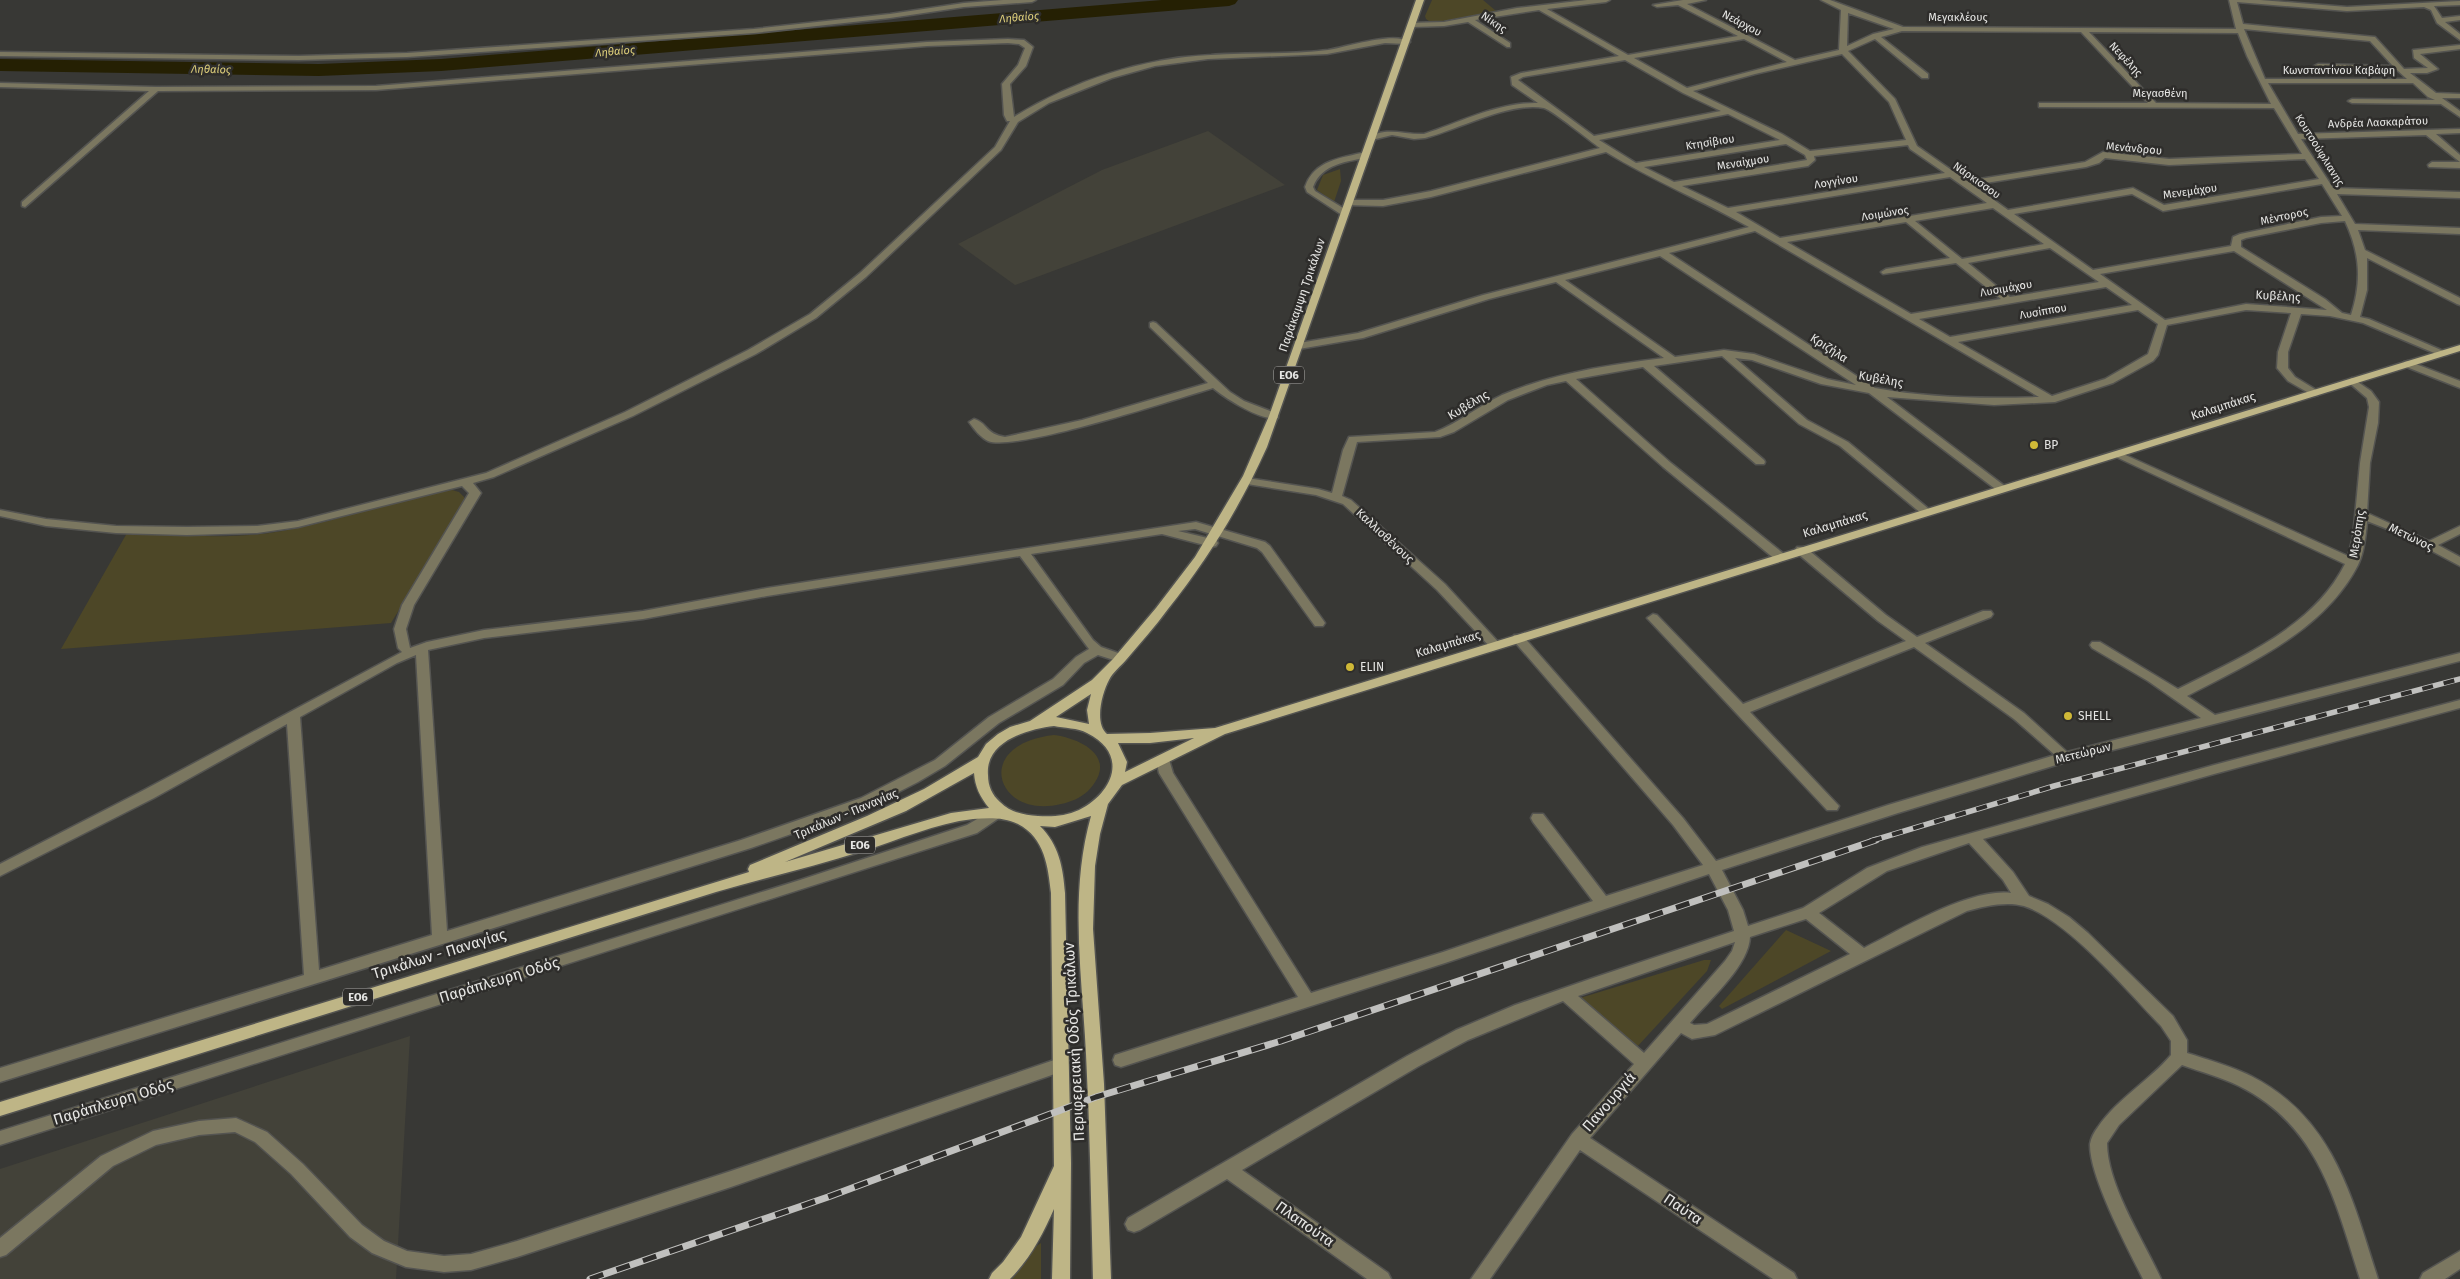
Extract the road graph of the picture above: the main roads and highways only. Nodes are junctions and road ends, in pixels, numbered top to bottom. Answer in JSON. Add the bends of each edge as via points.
{"nodes":[{"id":1,"x":1420,"y":0,"type":"edge"},
{"id":2,"x":2458,"y":349,"type":"edge"},
{"id":3,"x":1104,"y":676,"type":"junction"},
{"id":4,"x":1035,"y":723,"type":"junction"},
{"id":5,"x":1220,"y":731,"type":"junction"},
{"id":6,"x":1103,"y":735,"type":"junction"},
{"id":7,"x":983,"y":760,"type":"junction"},
{"id":8,"x":1118,"y":781,"type":"junction"},
{"id":9,"x":1101,"y":804,"type":"junction"},
{"id":10,"x":999,"y":814,"type":"junction"},
{"id":11,"x":1023,"y":820,"type":"junction"},
{"id":12,"x":716,"y":886,"type":"junction"},
{"id":13,"x":0,"y":1109,"type":"edge"},
{"id":14,"x":1063,"y":1163,"type":"junction"},
{"id":15,"x":998,"y":1279,"type":"edge"},
{"id":16,"x":1061,"y":1279,"type":"edge"},
{"id":17,"x":1102,"y":1279,"type":"edge"}],
"edges":[{"from":1,"to":3,"type":"main road","name":"Παράκαμψη Τρικάλων","number":"ΕΟ6","via":[[1274,416],[1247,481],[1219,532],[1175,595]]},
{"from":2,"to":5,"type":"main road","name":"Καλαμπάκας"},
{"from":3,"to":4,"type":"main road","name":"Παράκαμψη Τρικάλων","number":"ΕΟ6"},
{"from":3,"to":6,"type":"main road","name":"Παράκαμψη Τρικάλων","number":"ΕΟ6","via":[[1093,714]]},
{"from":4,"to":6,"type":"main road","number":"ΕΟ6","via":[[1072,722]]},
{"from":4,"to":7,"type":"main road","number":"ΕΟ6","via":[[1002,737]]},
{"from":5,"to":6,"type":"main road","name":"Καλαμπάκας","via":[[1150,738]]},
{"from":5,"to":8,"type":"main road","name":"Καλαμπάκας"},
{"from":6,"to":8,"type":"main road","number":"ΕΟ6","via":[[1119,756],[1121,769]]},
{"from":7,"to":10,"type":"main road","number":"ΕΟ6","via":[[979,775],[982,790]]},
{"from":7,"to":12,"type":"main road","name":"Τρικάλων - Παναγίας","number":"ΕΟ6","via":[[953,781],[877,818]]},
{"from":8,"to":9,"type":"main road","number":"ΕΟ6"},
{"from":9,"to":11,"type":"main road","number":"ΕΟ6","via":[[1064,820]]},
{"from":9,"to":17,"type":"main road","name":"Περιφερειακή Οδός Τρικάλων","via":[[1089,862],[1087,937]]},
{"from":10,"to":11,"type":"main road","number":"ΕΟ6"},
{"from":10,"to":12,"type":"main road","name":"Τρικάλων - Παναγίας","number":"ΕΟ6","via":[[973,814],[935,822],[829,856]]},
{"from":11,"to":14,"type":"main road","name":"Περιφερειακή Οδός Τρικάλων","via":[[1038,831],[1050,847],[1056,866]]},
{"from":12,"to":13,"type":"main road","name":"Τρικάλων - Παναγίας","number":"ΕΟ6"},
{"from":14,"to":15,"type":"main road","via":[[1040,1222]]},
{"from":14,"to":16,"type":"main road","name":"Περιφερειακή Οδός Τρικάλων"}]}
